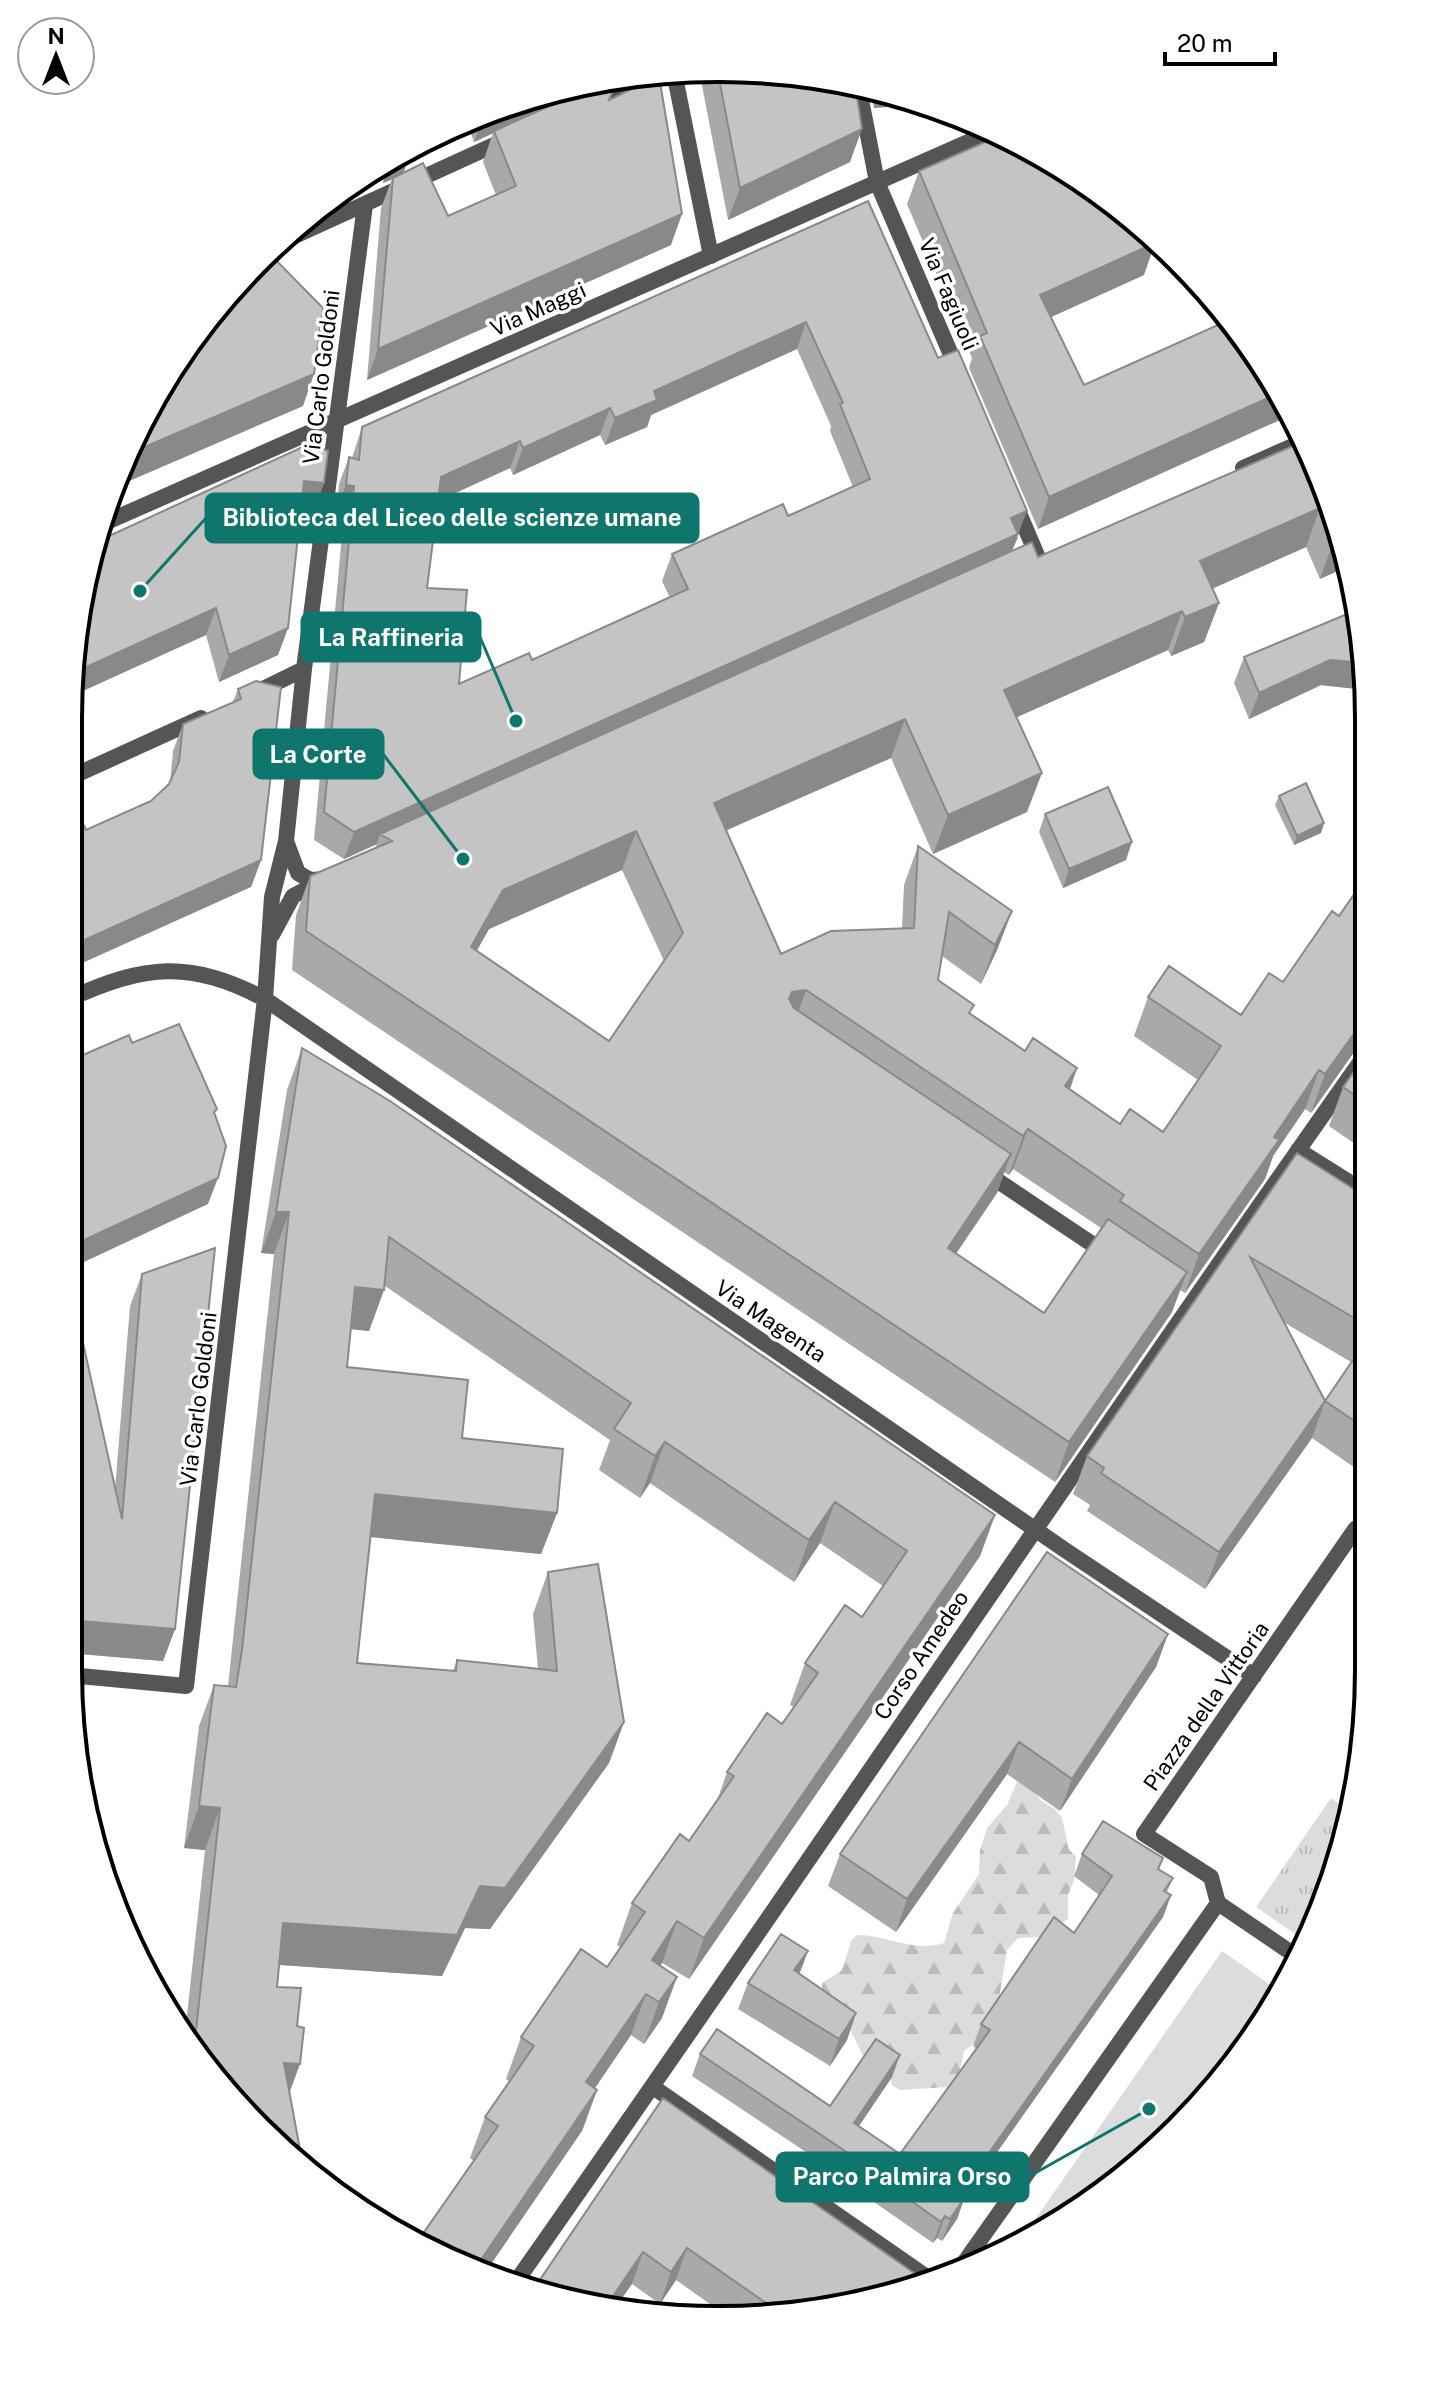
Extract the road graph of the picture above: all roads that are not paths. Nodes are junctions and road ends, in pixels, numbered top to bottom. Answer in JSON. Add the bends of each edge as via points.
{"nodes":[{"id":1,"x":676,"y":83,"type":"edge"},
{"id":2,"x":612,"y":91,"type":"edge"},
{"id":3,"x":861,"y":98,"type":"edge"},
{"id":4,"x":581,"y":105,"type":"edge"},
{"id":5,"x":523,"y":132,"type":"edge"},
{"id":6,"x":978,"y":138,"type":"edge"},
{"id":7,"x":877,"y":182,"type":"junction"},
{"id":8,"x":365,"y":205,"type":"junction"},
{"id":9,"x":315,"y":227,"type":"edge"},
{"id":10,"x":711,"y":256,"type":"junction"},
{"id":11,"x":963,"y":382,"type":"edge"},
{"id":12,"x":339,"y":422,"type":"junction"},
{"id":13,"x":1293,"y":446,"type":"edge"},
{"id":14,"x":1233,"y":473,"type":"edge"},
{"id":15,"x":1012,"y":496,"type":"edge"},
{"id":16,"x":115,"y":519,"type":"edge"},
{"id":17,"x":1039,"y":559,"type":"edge"},
{"id":18,"x":304,"y":669,"type":"junction"},
{"id":19,"x":243,"y":699,"type":"edge"},
{"id":20,"x":214,"y":712,"type":"edge"},
{"id":21,"x":82,"y":772,"type":"edge"},
{"id":22,"x":286,"y":841,"type":"junction"},
{"id":23,"x":268,"y":944,"type":"junction"},
{"id":24,"x":82,"y":994,"type":"edge"},
{"id":25,"x":265,"y":999,"type":"junction"},
{"id":26,"x":1355,"y":1069,"type":"edge"},
{"id":27,"x":1298,"y":1150,"type":"junction"},
{"id":28,"x":968,"y":1161,"type":"edge"},
{"id":29,"x":1355,"y":1186,"type":"edge"},
{"id":30,"x":1123,"y":1265,"type":"edge"},
{"id":31,"x":1034,"y":1529,"type":"junction"},
{"id":32,"x":1355,"y":1529,"type":"edge"},
{"id":33,"x":82,"y":1676,"type":"edge"},
{"id":34,"x":1254,"y":1676,"type":"junction"},
{"id":35,"x":1218,"y":1903,"type":"junction"},
{"id":36,"x":1289,"y":1951,"type":"edge"},
{"id":37,"x":653,"y":2087,"type":"junction"},
{"id":38,"x":970,"y":2254,"type":"edge"},
{"id":39,"x":921,"y":2273,"type":"edge"},
{"id":40,"x":521,"y":2274,"type":"edge"}],
"edges":[{"from":1,"to":10,"type":"street"},
{"from":2,"to":4,"type":"street"},
{"from":3,"to":7,"type":"street","name":"Via Fagiuoli"},
{"from":5,"to":8,"type":"street"},
{"from":6,"to":7,"type":"street","name":"Via Maggi"},
{"from":7,"to":10,"type":"street","name":"Via Maggi"},
{"from":7,"to":11,"type":"street","name":"Via Fagiuoli"},
{"from":8,"to":9,"type":"street"},
{"from":8,"to":12,"type":"street","name":"Via Carlo Goldoni"},
{"from":10,"to":12,"type":"street","name":"Via Maggi"},
{"from":12,"to":16,"type":"street","name":"Via Maggi"},
{"from":12,"to":18,"type":"street","name":"Via Carlo Goldoni"},
{"from":13,"to":14,"type":"street"},
{"from":15,"to":17,"type":"street"},
{"from":18,"to":19,"type":"street"},
{"from":18,"to":22,"type":"street","name":"Via Carlo Goldoni"},
{"from":20,"to":21,"type":"street"},
{"from":22,"to":23,"type":"street","name":"Via Carlo Goldoni"},
{"from":22,"to":23,"type":"street","via":[[298,873],[310,880],[331,877],[293,896]]},
{"from":23,"to":25,"type":"street","name":"Via Carlo Goldoni"},
{"from":24,"to":25,"type":"street","name":"Via Magenta","via":[[149,970],[178,970],[231,981]]},
{"from":25,"to":31,"type":"street","name":"Via Magenta"},
{"from":25,"to":33,"type":"street","name":"Via Carlo Goldoni","via":[[186,1686]]},
{"from":26,"to":27,"type":"street","name":"Corso Amedeo"},
{"from":27,"to":29,"type":"street"},
{"from":27,"to":31,"type":"street","name":"Corso Amedeo","via":[[1181,1304]]},
{"from":28,"to":30,"type":"street"},
{"from":31,"to":34,"type":"street","name":"Via Magenta"},
{"from":31,"to":37,"type":"street","name":"Corso Amedeo"},
{"from":32,"to":34,"type":"street","name":"Piazza della Vittoria"},
{"from":34,"to":35,"type":"street","name":"Piazza della Vittoria","via":[[1144,1834],[1211,1877]]},
{"from":35,"to":36,"type":"street","name":"Piazza della Vittoria"},
{"from":35,"to":38,"type":"street"},
{"from":37,"to":39,"type":"street"},
{"from":37,"to":40,"type":"street","name":"Corso Amedeo"}]}
